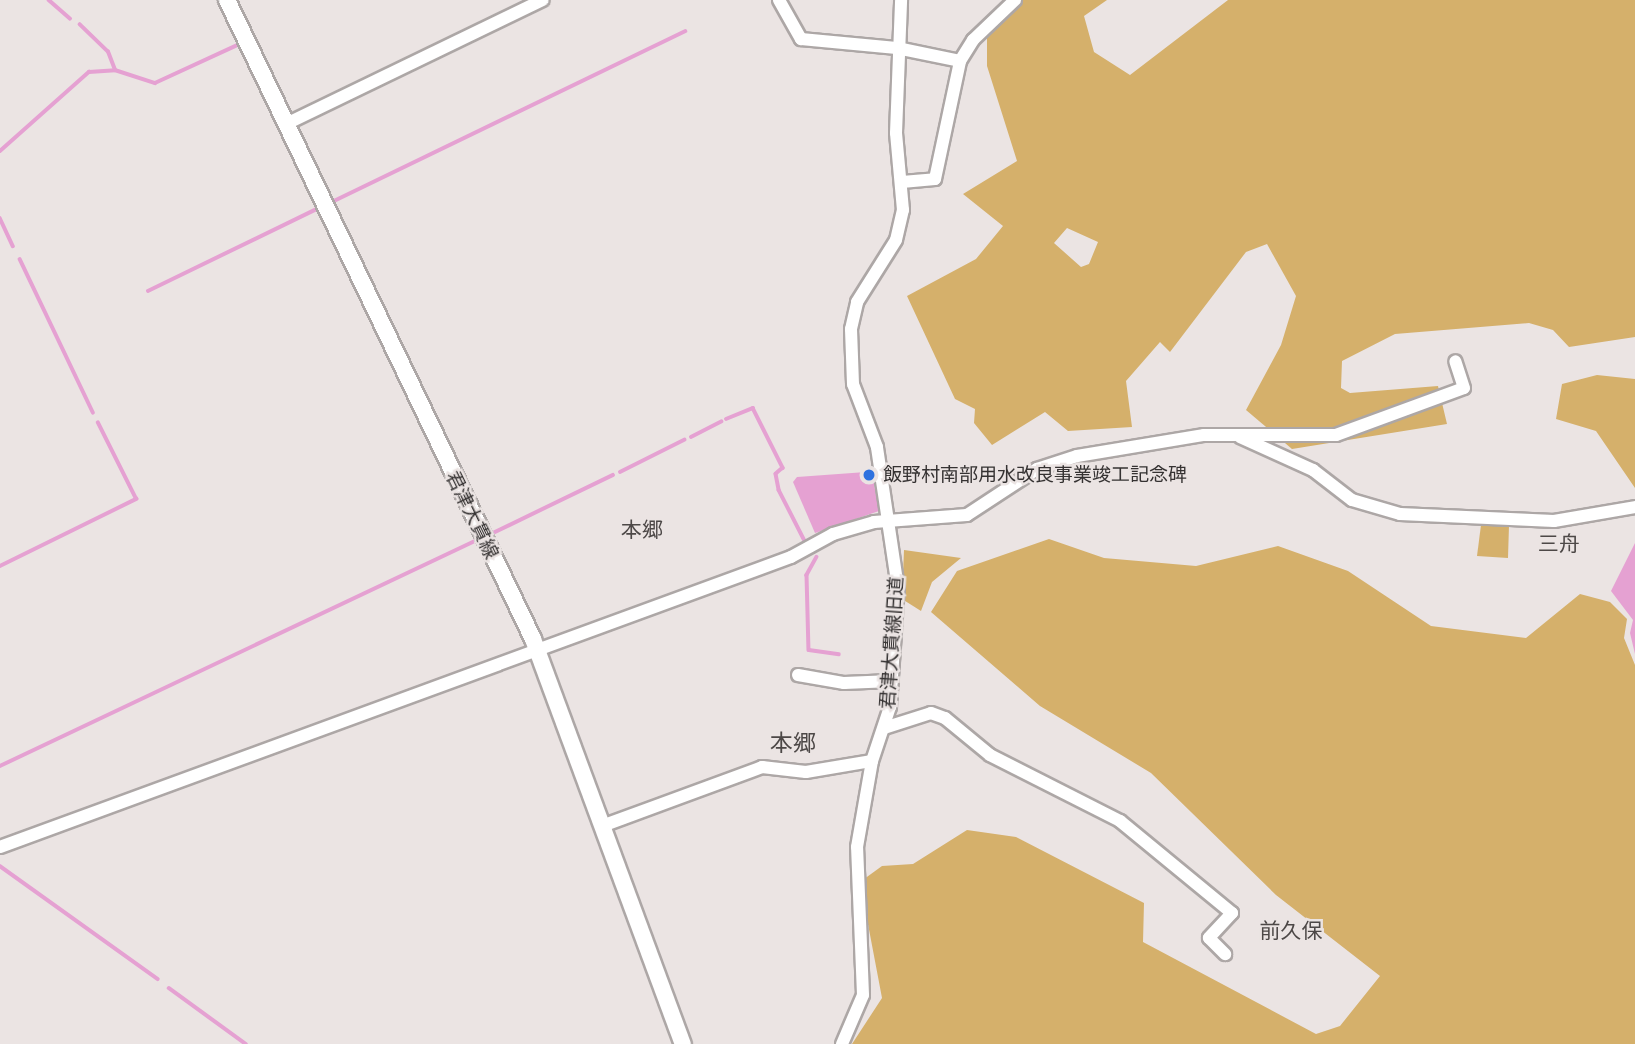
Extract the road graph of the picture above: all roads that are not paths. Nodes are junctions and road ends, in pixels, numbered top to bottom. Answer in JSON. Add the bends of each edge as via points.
{"nodes":[{"id":1,"x":227,"y":0,"type":"edge"},
{"id":2,"x":544,"y":0,"type":"edge"},
{"id":3,"x":779,"y":0,"type":"edge"},
{"id":4,"x":901,"y":0,"type":"edge"},
{"id":5,"x":1015,"y":0,"type":"edge"},
{"id":6,"x":897,"y":48,"type":"junction"},
{"id":7,"x":960,"y":61,"type":"junction"},
{"id":8,"x":286,"y":124,"type":"junction"},
{"id":9,"x":902,"y":182,"type":"junction"},
{"id":10,"x":1455,"y":361,"type":"dead end"},
{"id":11,"x":1240,"y":437,"type":"junction"},
{"id":12,"x":1635,"y":507,"type":"edge"},
{"id":13,"x":890,"y":520,"type":"junction"},
{"id":14,"x":538,"y":651,"type":"junction"},
{"id":15,"x":798,"y":675,"type":"dead end"},
{"id":16,"x":892,"y":681,"type":"junction"},
{"id":17,"x":884,"y":728,"type":"junction"},
{"id":18,"x":872,"y":761,"type":"junction"},
{"id":19,"x":602,"y":826,"type":"junction"},
{"id":20,"x":0,"y":847,"type":"edge"},
{"id":21,"x":1225,"y":954,"type":"dead end"},
{"id":22,"x":683,"y":1044,"type":"edge"},
{"id":23,"x":842,"y":1044,"type":"edge"}],
"edges":[{"from":1,"to":8,"type":"main road","name":"君津大貫線"},
{"from":2,"to":8,"type":"street"},
{"from":3,"to":6,"type":"street","via":[[801,39]]},
{"from":4,"to":6,"type":"street","name":"君津大貫線旧道"},
{"from":5,"to":7,"type":"street","via":[[973,40]]},
{"from":6,"to":7,"type":"street"},
{"from":6,"to":9,"type":"street","name":"君津大貫線旧道"},
{"from":7,"to":9,"type":"street","via":[[934,179]]},
{"from":8,"to":14,"type":"main road","name":"君津大貫線"},
{"from":9,"to":13,"type":"street","name":"君津大貫線旧道","via":[[897,240],[857,302],[851,328],[853,384],[877,447]]},
{"from":10,"to":11,"type":"street","via":[[1464,388],[1383,419],[1336,435]]},
{"from":11,"to":12,"type":"street","via":[[1314,470],[1352,500],[1400,514],[1553,521]]},
{"from":11,"to":13,"type":"street","via":[[1194,437],[1077,456],[1037,468],[967,515]]},
{"from":13,"to":14,"type":"street","via":[[833,534],[791,556]]},
{"from":13,"to":16,"type":"street","name":"君津大貫線旧道","via":[[898,588]]},
{"from":14,"to":19,"type":"main road","name":"君津大貫線"},
{"from":14,"to":20,"type":"street"},
{"from":15,"to":16,"type":"street","via":[[844,683]]},
{"from":16,"to":17,"type":"street","name":"君津大貫線旧道"},
{"from":17,"to":18,"type":"street","name":"君津大貫線旧道"},
{"from":17,"to":21,"type":"street","via":[[931,713],[945,718],[990,755],[1120,821],[1232,913],[1209,938]]},
{"from":18,"to":19,"type":"street","via":[[806,772],[762,767]]},
{"from":18,"to":23,"type":"street","name":"君津大貫線旧道","via":[[857,847],[863,995]]},
{"from":19,"to":22,"type":"main road","name":"君津大貫線"}]}
